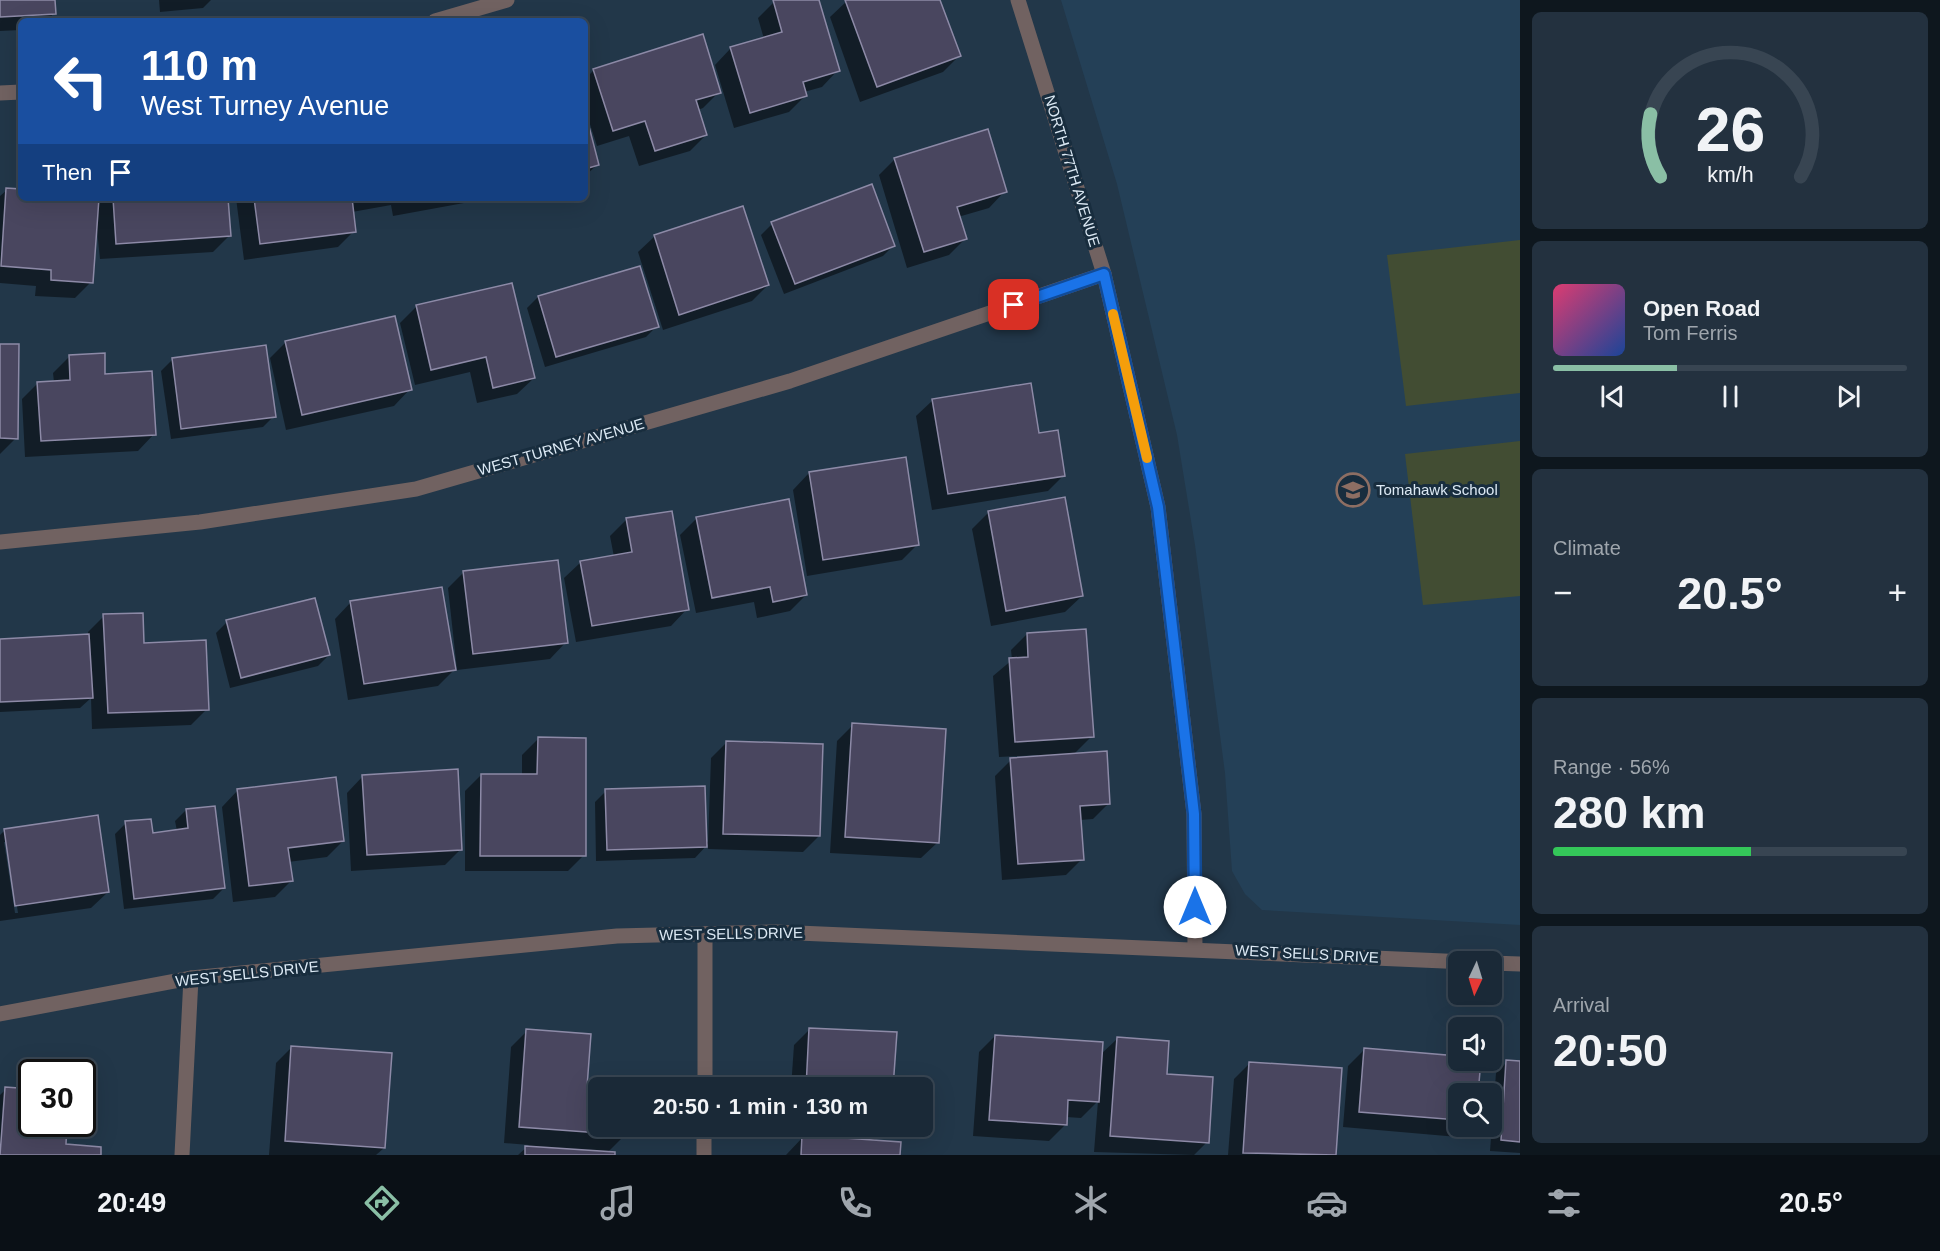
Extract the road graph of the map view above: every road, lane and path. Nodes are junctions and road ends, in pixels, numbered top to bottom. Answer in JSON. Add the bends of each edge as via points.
{"nodes":[{"id":1,"x":507,"y":0,"type":"edge"},
{"id":2,"x":1018,"y":0,"type":"edge"},
{"id":3,"x":445,"y":18,"type":"edge"},
{"id":4,"x":18,"y":92,"type":"edge"},
{"id":5,"x":0,"y":93,"type":"edge"},
{"id":6,"x":1104,"y":274,"type":"junction"},
{"id":7,"x":0,"y":542,"type":"edge"},
{"id":8,"x":705,"y":934,"type":"junction"},
{"id":9,"x":1195,"y":949,"type":"junction"},
{"id":10,"x":1448,"y":961,"type":"edge"},
{"id":11,"x":1502,"y":963,"type":"edge"},
{"id":12,"x":1520,"y":964,"type":"edge"},
{"id":13,"x":191,"y":978,"type":"junction"},
{"id":14,"x":0,"y":1014,"type":"edge"},
{"id":15,"x":705,"y":1077,"type":"edge"},
{"id":16,"x":704,"y":1137,"type":"edge"},
{"id":17,"x":182,"y":1155,"type":"edge"},
{"id":18,"x":704,"y":1155,"type":"edge"}],
"edges":[{"from":1,"to":3,"type":"street"},
{"from":2,"to":6,"type":"street","name":"NORTH 77TH AVENUE"},
{"from":4,"to":5,"type":"street"},
{"from":6,"to":7,"type":"street","name":"WEST TURNEY AVENUE","via":[[790,381],[416,489],[200,522]]},
{"from":6,"to":9,"type":"street","name":"NORTH 77TH AVENUE","via":[[1158,507],[1194,814]]},
{"from":8,"to":9,"type":"street","name":"WEST SELLS DRIVE","via":[[775,932]]},
{"from":8,"to":13,"type":"street","name":"WEST SELLS DRIVE","via":[[616,936]]},
{"from":8,"to":15,"type":"street"},
{"from":9,"to":10,"type":"street","name":"WEST SELLS DRIVE"},
{"from":11,"to":12,"type":"street"},
{"from":13,"to":14,"type":"street","name":"WEST SELLS DRIVE"},
{"from":13,"to":17,"type":"street"},
{"from":16,"to":18,"type":"street"}]}
